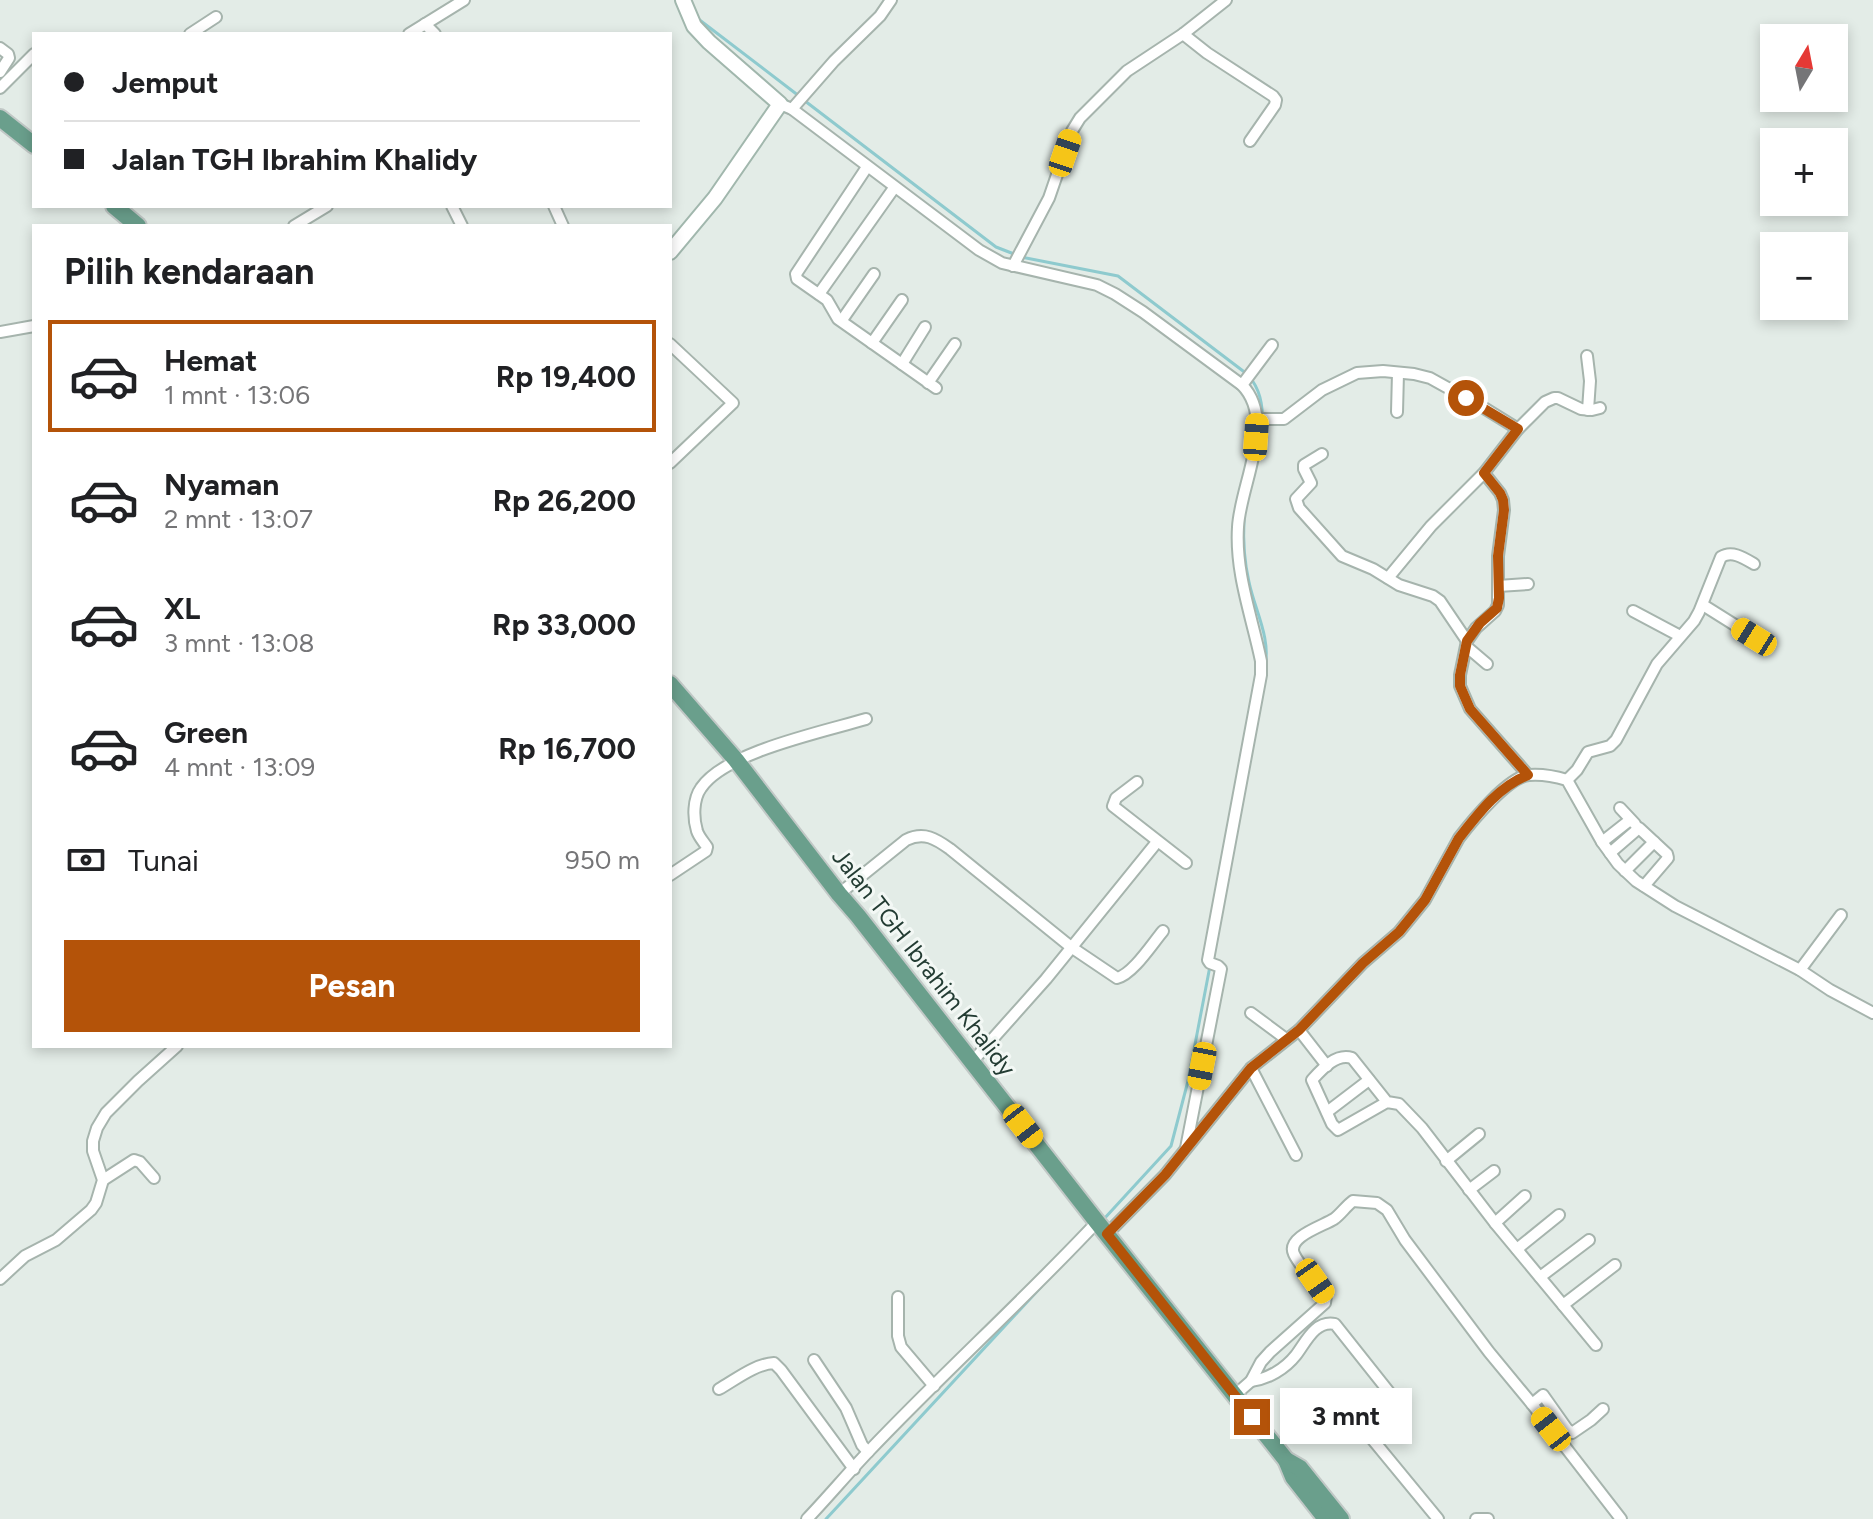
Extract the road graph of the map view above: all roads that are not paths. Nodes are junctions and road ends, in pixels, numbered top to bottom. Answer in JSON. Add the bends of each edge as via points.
{"nodes":[{"id":1,"x":464,"y":0,"type":"edge"},
{"id":2,"x":683,"y":0,"type":"edge"},
{"id":3,"x":891,"y":0,"type":"edge"},
{"id":4,"x":1226,"y":0,"type":"edge"},
{"id":5,"x":216,"y":17,"type":"dead end"},
{"id":6,"x":425,"y":24,"type":"junction"},
{"id":7,"x":193,"y":32,"type":"edge"},
{"id":8,"x":412,"y":32,"type":"edge"},
{"id":9,"x":433,"y":32,"type":"edge"},
{"id":10,"x":1183,"y":34,"type":"junction"},
{"id":11,"x":0,"y":48,"type":"edge"},
{"id":12,"x":32,"y":56,"type":"edge"},
{"id":13,"x":0,"y":72,"type":"edge"},
{"id":14,"x":0,"y":88,"type":"edge"},
{"id":15,"x":789,"y":106,"type":"junction"},
{"id":16,"x":0,"y":118,"type":"edge"},
{"id":17,"x":1250,"y":141,"type":"dead end"},
{"id":18,"x":32,"y":143,"type":"edge"},
{"id":19,"x":867,"y":167,"type":"junction"},
{"id":20,"x":894,"y":188,"type":"junction"},
{"id":21,"x":116,"y":208,"type":"edge"},
{"id":22,"x":324,"y":208,"type":"edge"},
{"id":23,"x":136,"y":224,"type":"edge"},
{"id":24,"x":297,"y":224,"type":"edge"},
{"id":25,"x":672,"y":250,"type":"edge"},
{"id":26,"x":1016,"y":259,"type":"junction"},
{"id":27,"x":874,"y":274,"type":"dead end"},
{"id":28,"x":819,"y":294,"type":"junction"},
{"id":29,"x":902,"y":300,"type":"dead end"},
{"id":30,"x":842,"y":320,"type":"junction"},
{"id":31,"x":32,"y":326,"type":"edge"},
{"id":32,"x":925,"y":327,"type":"dead end"},
{"id":33,"x":0,"y":332,"type":"edge"},
{"id":34,"x":872,"y":343,"type":"junction"},
{"id":35,"x":955,"y":344,"type":"dead end"},
{"id":36,"x":1272,"y":345,"type":"dead end"},
{"id":37,"x":672,"y":346,"type":"edge"},
{"id":38,"x":1587,"y":356,"type":"dead end"},
{"id":39,"x":902,"y":364,"type":"junction"},
{"id":40,"x":1398,"y":373,"type":"junction"},
{"id":41,"x":1247,"y":379,"type":"junction"},
{"id":42,"x":1600,"y":408,"type":"dead end"},
{"id":43,"x":1588,"y":410,"type":"junction"},
{"id":44,"x":1397,"y":412,"type":"dead end"},
{"id":45,"x":1261,"y":420,"type":"junction"},
{"id":46,"x":1518,"y":429,"type":"junction"},
{"id":47,"x":1322,"y":454,"type":"dead end"},
{"id":48,"x":672,"y":461,"type":"edge"},
{"id":49,"x":1484,"y":473,"type":"junction"},
{"id":50,"x":1754,"y":564,"type":"dead end"},
{"id":51,"x":1388,"y":578,"type":"junction"},
{"id":52,"x":1528,"y":584,"type":"dead end"},
{"id":53,"x":1498,"y":586,"type":"junction"},
{"id":54,"x":1703,"y":605,"type":"junction"},
{"id":55,"x":1633,"y":611,"type":"dead end"},
{"id":56,"x":1680,"y":636,"type":"junction"},
{"id":57,"x":1754,"y":637,"type":"dead end"},
{"id":58,"x":1467,"y":644,"type":"junction"},
{"id":59,"x":1487,"y":664,"type":"dead end"},
{"id":60,"x":672,"y":686,"type":"edge"},
{"id":61,"x":866,"y":719,"type":"dead end"},
{"id":62,"x":736,"y":760,"type":"junction"},
{"id":63,"x":1528,"y":775,"type":"junction"},
{"id":64,"x":1567,"y":780,"type":"junction"},
{"id":65,"x":1137,"y":782,"type":"dead end"},
{"id":66,"x":1620,"y":808,"type":"dead end"},
{"id":67,"x":1630,"y":820,"type":"junction"},
{"id":68,"x":1639,"y":828,"type":"junction"},
{"id":69,"x":1157,"y":842,"type":"junction"},
{"id":70,"x":1602,"y":842,"type":"junction"},
{"id":71,"x":1654,"y":842,"type":"junction"},
{"id":72,"x":1610,"y":853,"type":"junction"},
{"id":73,"x":1186,"y":863,"type":"dead end"},
{"id":74,"x":1625,"y":871,"type":"junction"},
{"id":75,"x":672,"y":874,"type":"edge"},
{"id":76,"x":1644,"y":886,"type":"junction"},
{"id":77,"x":839,"y":894,"type":"junction"},
{"id":78,"x":1841,"y":915,"type":"dead end"},
{"id":79,"x":1163,"y":931,"type":"dead end"},
{"id":80,"x":1071,"y":947,"type":"junction"},
{"id":81,"x":1800,"y":970,"type":"junction"},
{"id":82,"x":1251,"y":1013,"type":"dead end"},
{"id":83,"x":1873,"y":1013,"type":"edge"},
{"id":84,"x":1299,"y":1030,"type":"junction"},
{"id":85,"x":1286,"y":1039,"type":"junction"},
{"id":86,"x":175,"y":1048,"type":"edge"},
{"id":87,"x":972,"y":1062,"type":"junction"},
{"id":88,"x":1327,"y":1066,"type":"junction"},
{"id":89,"x":1251,"y":1068,"type":"junction"},
{"id":90,"x":1369,"y":1080,"type":"junction"},
{"id":91,"x":1387,"y":1102,"type":"junction"},
{"id":92,"x":1327,"y":1112,"type":"junction"},
{"id":93,"x":1479,"y":1134,"type":"dead end"},
{"id":94,"x":1186,"y":1148,"type":"junction"},
{"id":95,"x":1296,"y":1155,"type":"dead end"},
{"id":96,"x":1446,"y":1161,"type":"junction"},
{"id":97,"x":1494,"y":1171,"type":"dead end"},
{"id":98,"x":154,"y":1178,"type":"dead end"},
{"id":99,"x":103,"y":1180,"type":"junction"},
{"id":100,"x":1469,"y":1190,"type":"junction"},
{"id":101,"x":1525,"y":1196,"type":"dead end"},
{"id":102,"x":1559,"y":1215,"type":"dead end"},
{"id":103,"x":1495,"y":1223,"type":"junction"},
{"id":104,"x":1101,"y":1228,"type":"junction"},
{"id":105,"x":1589,"y":1240,"type":"dead end"},
{"id":106,"x":1517,"y":1249,"type":"junction"},
{"id":107,"x":1615,"y":1265,"type":"dead end"},
{"id":108,"x":1540,"y":1277,"type":"junction"},
{"id":109,"x":0,"y":1279,"type":"edge"},
{"id":110,"x":898,"y":1297,"type":"dead end"},
{"id":111,"x":1563,"y":1305,"type":"junction"},
{"id":112,"x":1596,"y":1345,"type":"dead end"},
{"id":113,"x":814,"y":1360,"type":"dead end"},
{"id":114,"x":1251,"y":1381,"type":"junction"},
{"id":115,"x":934,"y":1386,"type":"junction"},
{"id":116,"x":719,"y":1389,"type":"dead end"},
{"id":117,"x":1235,"y":1395,"type":"junction"},
{"id":118,"x":1532,"y":1404,"type":"junction"},
{"id":119,"x":1603,"y":1409,"type":"dead end"},
{"id":120,"x":868,"y":1452,"type":"junction"},
{"id":121,"x":1286,"y":1460,"type":"junction"},
{"id":122,"x":854,"y":1469,"type":"junction"},
{"id":123,"x":807,"y":1519,"type":"edge"},
{"id":124,"x":1326,"y":1519,"type":"edge"},
{"id":125,"x":1341,"y":1519,"type":"edge"},
{"id":126,"x":1438,"y":1519,"type":"edge"},
{"id":127,"x":1476,"y":1519,"type":"edge"},
{"id":128,"x":1488,"y":1519,"type":"edge"},
{"id":129,"x":1621,"y":1519,"type":"edge"}],
"edges":[{"from":1,"to":6,"type":"street"},
{"from":2,"to":15,"type":"street","via":[[694,26],[709,42]]},
{"from":3,"to":15,"type":"street"},
{"from":4,"to":10,"type":"street"},
{"from":5,"to":7,"type":"street"},
{"from":6,"to":8,"type":"street"},
{"from":6,"to":9,"type":"street"},
{"from":10,"to":17,"type":"street","via":[[1276,100]]},
{"from":10,"to":26,"type":"street","via":[[1127,71],[1080,118],[1049,198]]},
{"from":11,"to":13,"type":"street","via":[[9,58]]},
{"from":12,"to":14,"type":"street"},
{"from":15,"to":19,"type":"street"},
{"from":15,"to":25,"type":"street"},
{"from":16,"to":18,"type":"main road"},
{"from":19,"to":20,"type":"street"},
{"from":19,"to":28,"type":"street","via":[[796,274]]},
{"from":20,"to":26,"type":"street","via":[[979,250],[1002,263]]},
{"from":20,"to":28,"type":"street"},
{"from":21,"to":23,"type":"main road"},
{"from":22,"to":24,"type":"street"},
{"from":26,"to":41,"type":"street","via":[[1115,294]]},
{"from":27,"to":30,"type":"street"},
{"from":28,"to":30,"type":"street"},
{"from":29,"to":34,"type":"street"},
{"from":30,"to":34,"type":"street"},
{"from":31,"to":33,"type":"street"},
{"from":32,"to":39,"type":"street"},
{"from":34,"to":39,"type":"street"},
{"from":35,"to":39,"type":"street","via":[[932,386]]},
{"from":36,"to":41,"type":"street"},
{"from":37,"to":48,"type":"street","via":[[733,403]]},
{"from":38,"to":43,"type":"street"},
{"from":40,"to":44,"type":"street"},
{"from":40,"to":45,"type":"street","via":[[1357,373],[1322,390],[1284,419]]},
{"from":40,"to":46,"type":"street","via":[[1430,378]]},
{"from":41,"to":45,"type":"street"},
{"from":42,"to":43,"type":"street"},
{"from":43,"to":46,"type":"street","via":[[1554,398]]},
{"from":45,"to":94,"type":"street","via":[[1239,516],[1238,545],[1261,675],[1208,960],[1220,972]]},
{"from":46,"to":49,"type":"street"},
{"from":47,"to":51,"type":"street","via":[[1304,465],[1311,483],[1297,504],[1342,556]]},
{"from":49,"to":51,"type":"street"},
{"from":49,"to":53,"type":"street","via":[[1503,500]]},
{"from":50,"to":54,"type":"street","via":[[1723,555]]},
{"from":51,"to":58,"type":"street","via":[[1440,601]]},
{"from":52,"to":53,"type":"street"},
{"from":53,"to":58,"type":"street","via":[[1497,608]]},
{"from":54,"to":56,"type":"street"},
{"from":54,"to":57,"type":"street"},
{"from":55,"to":56,"type":"street"},
{"from":56,"to":64,"type":"street","via":[[1657,664],[1614,744],[1588,752]]},
{"from":58,"to":59,"type":"street"},
{"from":58,"to":63,"type":"street","via":[[1460,681],[1465,701]]},
{"from":60,"to":62,"type":"main road","name":"Jalan TGH Ibrahim Khalidy"},
{"from":61,"to":62,"type":"street"},
{"from":62,"to":75,"type":"street","via":[[698,793],[696,828],[706,851]]},
{"from":62,"to":77,"type":"main road","name":"Jalan TGH Ibrahim Khalidy"},
{"from":63,"to":64,"type":"street"},
{"from":63,"to":84,"type":"street","via":[[1500,792],[1475,818],[1399,932]]},
{"from":64,"to":70,"type":"street"},
{"from":65,"to":69,"type":"street","via":[[1113,806]]},
{"from":66,"to":67,"type":"street"},
{"from":67,"to":68,"type":"street"},
{"from":67,"to":70,"type":"street"},
{"from":68,"to":71,"type":"street"},
{"from":68,"to":72,"type":"street"},
{"from":69,"to":73,"type":"street"},
{"from":69,"to":80,"type":"street"},
{"from":70,"to":72,"type":"street"},
{"from":71,"to":74,"type":"street"},
{"from":71,"to":76,"type":"street","via":[[1668,858]]},
{"from":72,"to":74,"type":"street"},
{"from":74,"to":76,"type":"street"},
{"from":76,"to":81,"type":"street"},
{"from":77,"to":80,"type":"street","via":[[906,840],[925,835],[950,849]]},
{"from":77,"to":87,"type":"main road","name":"Jalan TGH Ibrahim Khalidy"},
{"from":78,"to":81,"type":"street"},
{"from":79,"to":80,"type":"street","via":[[1120,978]]},
{"from":80,"to":87,"type":"street"},
{"from":81,"to":83,"type":"street"},
{"from":82,"to":85,"type":"street"},
{"from":84,"to":85,"type":"street"},
{"from":84,"to":88,"type":"street"},
{"from":85,"to":89,"type":"street"},
{"from":86,"to":99,"type":"street","via":[[106,1113],[97,1128],[93,1151]]},
{"from":87,"to":104,"type":"main road","name":"Jalan TGH Ibrahim Khalidy"},
{"from":88,"to":90,"type":"street","via":[[1348,1056]]},
{"from":88,"to":92,"type":"street","via":[[1312,1082]]},
{"from":89,"to":94,"type":"street"},
{"from":89,"to":95,"type":"street"},
{"from":90,"to":91,"type":"street"},
{"from":90,"to":92,"type":"street"},
{"from":91,"to":92,"type":"street","via":[[1339,1130]]},
{"from":91,"to":96,"type":"street","via":[[1406,1109]]},
{"from":93,"to":96,"type":"street"},
{"from":94,"to":104,"type":"street","via":[[1165,1175]]},
{"from":96,"to":100,"type":"street"},
{"from":97,"to":100,"type":"street"},
{"from":98,"to":99,"type":"street","via":[[134,1160]]},
{"from":99,"to":109,"type":"street","via":[[91,1210]]},
{"from":100,"to":103,"type":"street"},
{"from":101,"to":103,"type":"street"},
{"from":102,"to":106,"type":"street"},
{"from":103,"to":106,"type":"street"},
{"from":104,"to":115,"type":"street"},
{"from":104,"to":117,"type":"main road","name":"Jalan TGH Ibrahim Khalidy"},
{"from":105,"to":108,"type":"street"},
{"from":106,"to":108,"type":"street"},
{"from":107,"to":111,"type":"street"},
{"from":108,"to":111,"type":"street"},
{"from":110,"to":115,"type":"street","via":[[901,1347]]},
{"from":111,"to":112,"type":"street"},
{"from":113,"to":120,"type":"street"},
{"from":114,"to":117,"type":"street"},
{"from":114,"to":118,"type":"street","via":[[1263,1358],[1326,1301],[1295,1255],[1295,1242],[1361,1200],[1387,1210]]},
{"from":114,"to":126,"type":"street","via":[[1272,1376],[1316,1329],[1335,1324],[1389,1392],[1373,1440]]},
{"from":115,"to":120,"type":"street"},
{"from":116,"to":122,"type":"street","via":[[768,1363],[776,1364]]},
{"from":117,"to":121,"type":"main road","name":"Jalan TGH Ibrahim Khalidy"},
{"from":118,"to":119,"type":"street","via":[[1543,1395],[1572,1433]]},
{"from":118,"to":129,"type":"street"},
{"from":120,"to":122,"type":"street"},
{"from":121,"to":124,"type":"main road","name":"Jalan TGH Ibrahim Khalidy"},
{"from":121,"to":125,"type":"main road","name":"Jalan TGH Ibrahim Khalidy","via":[[1300,1468]]},
{"from":122,"to":123,"type":"street"},
{"from":127,"to":128,"type":"street"}]}
